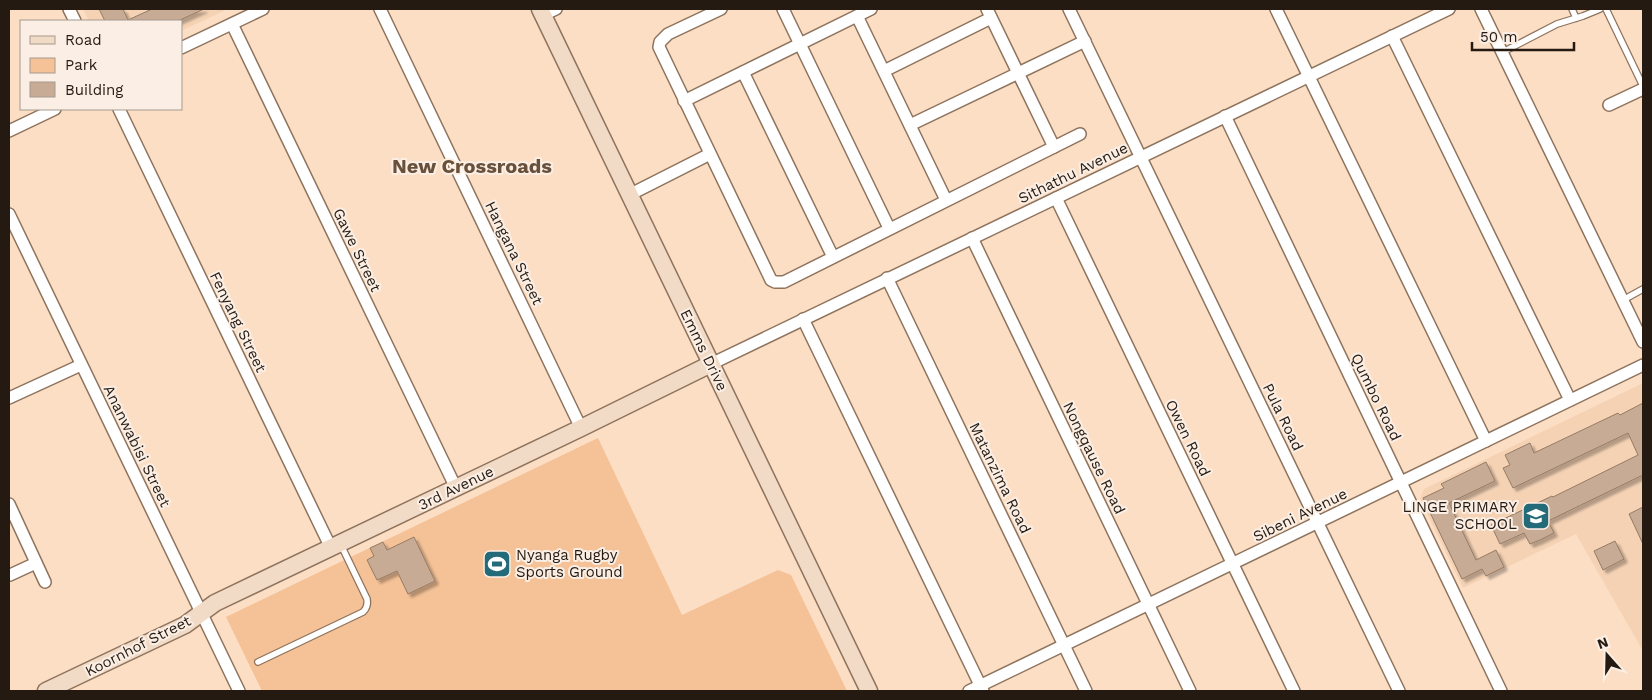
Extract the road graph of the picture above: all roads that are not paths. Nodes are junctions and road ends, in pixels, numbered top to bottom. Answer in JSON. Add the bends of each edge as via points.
{"nodes":[{"id":1,"x":263,"y":9,"type":"edge"},
{"id":2,"x":380,"y":9,"type":"edge"},
{"id":3,"x":721,"y":9,"type":"edge"},
{"id":4,"x":783,"y":9,"type":"edge"},
{"id":5,"x":872,"y":9,"type":"edge"},
{"id":6,"x":1069,"y":9,"type":"edge"},
{"id":7,"x":1276,"y":9,"type":"edge"},
{"id":8,"x":1449,"y":9,"type":"edge"},
{"id":9,"x":1481,"y":9,"type":"edge"},
{"id":10,"x":1572,"y":9,"type":"edge"},
{"id":11,"x":1600,"y":9,"type":"edge"},
{"id":12,"x":1606,"y":9,"type":"edge"},
{"id":13,"x":546,"y":11,"type":"edge"},
{"id":14,"x":989,"y":14,"type":"edge"},
{"id":15,"x":857,"y":16,"type":"junction"},
{"id":16,"x":1576,"y":18,"type":"junction"},
{"id":17,"x":232,"y":24,"type":"junction"},
{"id":18,"x":1392,"y":36,"type":"junction"},
{"id":19,"x":1085,"y":41,"type":"junction"},
{"id":20,"x":800,"y":45,"type":"junction"},
{"id":21,"x":182,"y":48,"type":"edge"},
{"id":22,"x":1503,"y":52,"type":"junction"},
{"id":23,"x":884,"y":71,"type":"junction"},
{"id":24,"x":743,"y":72,"type":"junction"},
{"id":25,"x":1018,"y":73,"type":"junction"},
{"id":26,"x":1309,"y":76,"type":"junction"},
{"id":27,"x":1643,"y":87,"type":"edge"},
{"id":28,"x":684,"y":101,"type":"junction"},
{"id":29,"x":1609,"y":105,"type":"dead end"},
{"id":30,"x":53,"y":110,"type":"edge"},
{"id":31,"x":119,"y":110,"type":"edge"},
{"id":32,"x":1224,"y":116,"type":"junction"},
{"id":33,"x":910,"y":125,"type":"junction"},
{"id":34,"x":9,"y":131,"type":"edge"},
{"id":35,"x":1080,"y":134,"type":"dead end"},
{"id":36,"x":1054,"y":147,"type":"junction"},
{"id":37,"x":710,"y":154,"type":"junction"},
{"id":38,"x":1141,"y":157,"type":"junction"},
{"id":39,"x":629,"y":195,"type":"junction"},
{"id":40,"x":1056,"y":198,"type":"junction"},
{"id":41,"x":946,"y":200,"type":"junction"},
{"id":42,"x":9,"y":214,"type":"edge"},
{"id":43,"x":889,"y":228,"type":"junction"},
{"id":44,"x":972,"y":238,"type":"junction"},
{"id":45,"x":834,"y":257,"type":"junction"},
{"id":46,"x":887,"y":278,"type":"junction"},
{"id":47,"x":1643,"y":289,"type":"edge"},
{"id":48,"x":1623,"y":300,"type":"junction"},
{"id":49,"x":803,"y":319,"type":"junction"},
{"id":50,"x":1643,"y":342,"type":"edge"},
{"id":51,"x":81,"y":364,"type":"junction"},
{"id":52,"x":711,"y":364,"type":"junction"},
{"id":53,"x":1643,"y":365,"type":"edge"},
{"id":54,"x":9,"y":398,"type":"edge"},
{"id":55,"x":1570,"y":400,"type":"junction"},
{"id":56,"x":581,"y":428,"type":"junction"},
{"id":57,"x":1486,"y":441,"type":"junction"},
{"id":58,"x":1401,"y":482,"type":"junction"},
{"id":59,"x":456,"y":488,"type":"junction"},
{"id":60,"x":9,"y":504,"type":"edge"},
{"id":61,"x":1317,"y":523,"type":"junction"},
{"id":62,"x":336,"y":546,"type":"junction"},
{"id":63,"x":36,"y":563,"type":"junction"},
{"id":64,"x":1232,"y":564,"type":"junction"},
{"id":65,"x":10,"y":575,"type":"edge"},
{"id":66,"x":45,"y":582,"type":"dead end"},
{"id":67,"x":1148,"y":604,"type":"junction"},
{"id":68,"x":201,"y":614,"type":"junction"},
{"id":69,"x":1064,"y":645,"type":"junction"},
{"id":70,"x":258,"y":662,"type":"dead end"},
{"id":71,"x":981,"y":689,"type":"edge"},
{"id":72,"x":46,"y":691,"type":"edge"},
{"id":73,"x":239,"y":691,"type":"edge"},
{"id":74,"x":869,"y":691,"type":"edge"},
{"id":75,"x":969,"y":691,"type":"edge"},
{"id":76,"x":1086,"y":691,"type":"edge"},
{"id":77,"x":1190,"y":691,"type":"edge"},
{"id":78,"x":1294,"y":691,"type":"edge"},
{"id":79,"x":1399,"y":691,"type":"edge"},
{"id":80,"x":1501,"y":691,"type":"edge"}],
"edges":[{"from":1,"to":17,"type":"street"},
{"from":2,"to":56,"type":"street","name":"Hangana Street"},
{"from":3,"to":28,"type":"street","via":[[668,34],[660,42],[662,54]]},
{"from":4,"to":20,"type":"street"},
{"from":5,"to":15,"type":"street"},
{"from":6,"to":19,"type":"street","name":"Pula Road"},
{"from":7,"to":26,"type":"street"},
{"from":8,"to":18,"type":"street","name":"Sithathu Avenue"},
{"from":9,"to":22,"type":"street"},
{"from":10,"to":16,"type":"lane"},
{"from":11,"to":16,"type":"lane"},
{"from":12,"to":27,"type":"lane"},
{"from":13,"to":39,"type":"street","name":"Emms Drive"},
{"from":14,"to":23,"type":"street"},
{"from":14,"to":25,"type":"street"},
{"from":15,"to":20,"type":"street"},
{"from":15,"to":23,"type":"street"},
{"from":16,"to":22,"type":"lane","via":[[1557,24]]},
{"from":17,"to":21,"type":"street"},
{"from":17,"to":59,"type":"street","name":"Gawe Street"},
{"from":18,"to":26,"type":"street","name":"Sithathu Avenue"},
{"from":18,"to":55,"type":"street"},
{"from":19,"to":25,"type":"street"},
{"from":19,"to":38,"type":"street","name":"Pula Road"},
{"from":20,"to":24,"type":"street"},
{"from":20,"to":43,"type":"street"},
{"from":22,"to":48,"type":"street"},
{"from":23,"to":33,"type":"street"},
{"from":24,"to":28,"type":"street"},
{"from":24,"to":45,"type":"street"},
{"from":25,"to":33,"type":"street"},
{"from":25,"to":36,"type":"street"},
{"from":26,"to":32,"type":"street","name":"Sithathu Avenue"},
{"from":26,"to":57,"type":"street"},
{"from":27,"to":29,"type":"street"},
{"from":28,"to":37,"type":"street"},
{"from":30,"to":34,"type":"street"},
{"from":31,"to":62,"type":"street","name":"Fenyang Street"},
{"from":32,"to":38,"type":"street","name":"Sithathu Avenue"},
{"from":32,"to":58,"type":"street","name":"Qumbo Road"},
{"from":33,"to":41,"type":"street"},
{"from":35,"to":36,"type":"street"},
{"from":36,"to":41,"type":"street"},
{"from":37,"to":39,"type":"street"},
{"from":37,"to":45,"type":"street","via":[[771,280],[784,282]]},
{"from":38,"to":40,"type":"street","name":"Sithathu Avenue"},
{"from":38,"to":61,"type":"street","name":"Pula Road"},
{"from":39,"to":52,"type":"street","name":"Emms Drive"},
{"from":40,"to":44,"type":"street","name":"Sithathu Avenue"},
{"from":40,"to":64,"type":"street","name":"Owen Road"},
{"from":41,"to":43,"type":"street"},
{"from":42,"to":51,"type":"street","name":"Ananwabisi Street"},
{"from":43,"to":45,"type":"street"},
{"from":44,"to":46,"type":"street","name":"Sithathu Avenue"},
{"from":44,"to":67,"type":"street","name":"Nongqause Road"},
{"from":46,"to":49,"type":"street","name":"Sithathu Avenue"},
{"from":46,"to":69,"type":"street","name":"Matanzima Road"},
{"from":47,"to":48,"type":"lane"},
{"from":48,"to":50,"type":"street"},
{"from":49,"to":52,"type":"street","name":"Sithathu Avenue"},
{"from":49,"to":71,"type":"street"},
{"from":51,"to":54,"type":"street"},
{"from":51,"to":68,"type":"street","name":"Ananwabisi Street"},
{"from":52,"to":56,"type":"street","name":"3rd Avenue"},
{"from":52,"to":74,"type":"street","name":"Emms Drive"},
{"from":53,"to":55,"type":"street","name":"Sibeni Avenue"},
{"from":55,"to":57,"type":"street","name":"Sibeni Avenue"},
{"from":56,"to":59,"type":"street","name":"3rd Avenue"},
{"from":57,"to":58,"type":"street","name":"Sibeni Avenue"},
{"from":58,"to":61,"type":"street","name":"Sibeni Avenue"},
{"from":58,"to":80,"type":"street","name":"Qumbo Road"},
{"from":59,"to":62,"type":"street","name":"3rd Avenue"},
{"from":60,"to":63,"type":"street"},
{"from":61,"to":64,"type":"street","name":"Sibeni Avenue"},
{"from":61,"to":79,"type":"street","name":"Pula Road"},
{"from":62,"to":68,"type":"street","name":"3rd Avenue","via":[[215,603]]},
{"from":62,"to":70,"type":"lane","via":[[367,599],[366,609]]},
{"from":63,"to":65,"type":"street"},
{"from":63,"to":66,"type":"street"},
{"from":64,"to":67,"type":"street","name":"Sibeni Avenue"},
{"from":64,"to":78,"type":"street","name":"Owen Road"},
{"from":67,"to":69,"type":"street","name":"Sibeni Avenue"},
{"from":67,"to":77,"type":"street","name":"Nongqause Road"},
{"from":68,"to":72,"type":"street","name":"Koornhof Street","via":[[185,626]]},
{"from":68,"to":73,"type":"street","name":"Ananwabisi Street"},
{"from":69,"to":71,"type":"street","name":"Sibeni Avenue"},
{"from":69,"to":76,"type":"street","name":"Matanzima Road"},
{"from":71,"to":75,"type":"street","name":"Sibeni Avenue"}]}
